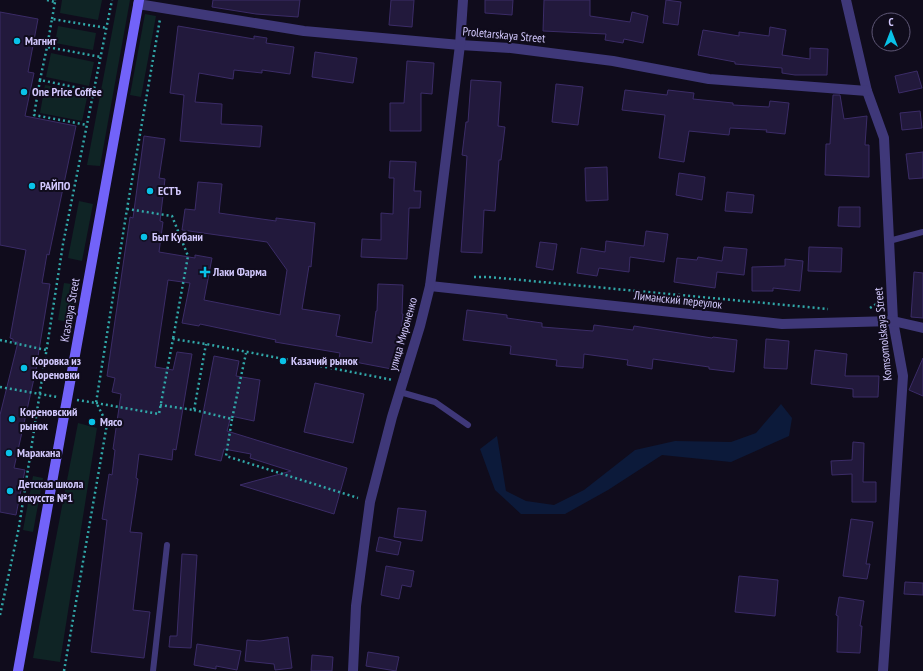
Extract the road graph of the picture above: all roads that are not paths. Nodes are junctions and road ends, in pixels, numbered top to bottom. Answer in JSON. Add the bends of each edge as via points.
{"nodes":[{"id":1,"x":463,"y":0,"type":"edge"},
{"id":2,"x":846,"y":0,"type":"edge"},
{"id":3,"x":138,"y":2,"type":"edge"},
{"id":4,"x":460,"y":45,"type":"junction"},
{"id":5,"x":867,"y":91,"type":"junction"},
{"id":6,"x":923,"y":232,"type":"edge"},
{"id":7,"x":889,"y":241,"type":"junction"},
{"id":8,"x":430,"y":286,"type":"junction"},
{"id":9,"x":893,"y":321,"type":"junction"},
{"id":10,"x":923,"y":328,"type":"edge"},
{"id":11,"x":400,"y":392,"type":"junction"},
{"id":12,"x":468,"y":425,"type":"dead end"},
{"id":13,"x":167,"y":545,"type":"dead end"},
{"id":14,"x":18,"y":671,"type":"edge"},
{"id":15,"x":153,"y":671,"type":"edge"},
{"id":16,"x":353,"y":671,"type":"edge"},
{"id":17,"x":883,"y":671,"type":"edge"}],
"edges":[{"from":1,"to":4,"type":"street","name":"улица Мироненко"},
{"from":2,"to":5,"type":"street","name":"Komsomolskaya Street"},
{"from":3,"to":4,"type":"street","name":"Proletarskaya Street","via":[[304,31]]},
{"from":3,"to":14,"type":"main road","name":"Krasnaya Street"},
{"from":4,"to":5,"type":"street","name":"Proletarskaya Street","via":[[510,48],[614,61],[709,79]]},
{"from":4,"to":8,"type":"street","name":"улица Мироненко"},
{"from":5,"to":7,"type":"street","name":"Komsomolskaya Street","via":[[884,138]]},
{"from":6,"to":7,"type":"lane"},
{"from":7,"to":9,"type":"street","name":"Komsomolskaya Street"},
{"from":8,"to":9,"type":"street","name":"Лиманский переулок","via":[[782,324]]},
{"from":8,"to":11,"type":"street","name":"улица Мироненко"},
{"from":9,"to":10,"type":"street","name":"Лиманский переулок"},
{"from":9,"to":17,"type":"street","name":"Komsomolskaya Street","via":[[903,376]]},
{"from":11,"to":12,"type":"lane","via":[[436,402]]},
{"from":11,"to":16,"type":"street","name":"улица Мироненко","via":[[370,502],[356,606]]},
{"from":13,"to":15,"type":"lane"}]}
